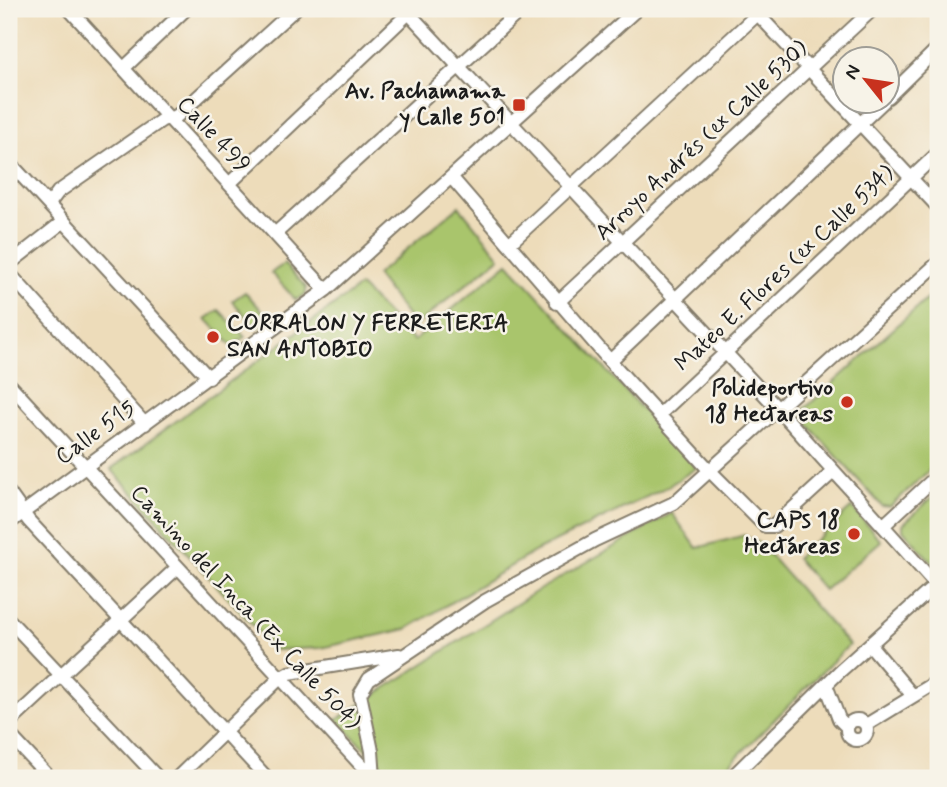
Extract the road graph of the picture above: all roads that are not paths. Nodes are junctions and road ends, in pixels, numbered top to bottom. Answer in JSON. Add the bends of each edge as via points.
{"nodes":[{"id":1,"x":186,"y":9,"type":"edge"},
{"id":2,"x":295,"y":9,"type":"edge"},
{"id":3,"x":522,"y":9,"type":"edge"},
{"id":4,"x":637,"y":9,"type":"edge"},
{"id":5,"x":873,"y":9,"type":"edge"},
{"id":6,"x":409,"y":10,"type":"edge"},
{"id":7,"x":75,"y":11,"type":"edge"},
{"id":8,"x":758,"y":11,"type":"edge"},
{"id":9,"x":938,"y":48,"type":"edge"},
{"id":10,"x":459,"y":66,"type":"junction"},
{"id":11,"x":124,"y":68,"type":"junction"},
{"id":12,"x":810,"y":70,"type":"junction"},
{"id":13,"x":902,"y":83,"type":"edge"},
{"id":14,"x":868,"y":116,"type":"edge"},
{"id":15,"x":171,"y":120,"type":"junction"},
{"id":16,"x":513,"y":122,"type":"junction"},
{"id":17,"x":860,"y":124,"type":"junction"},
{"id":18,"x":938,"y":153,"type":"edge"},
{"id":19,"x":9,"y":162,"type":"edge"},
{"id":20,"x":452,"y":178,"type":"junction"},
{"id":21,"x":912,"y":179,"type":"junction"},
{"id":22,"x":229,"y":183,"type":"junction"},
{"id":23,"x":571,"y":186,"type":"junction"},
{"id":24,"x":48,"y":204,"type":"junction"},
{"id":25,"x":938,"y":207,"type":"edge"},
{"id":26,"x":64,"y":221,"type":"junction"},
{"id":27,"x":276,"y":233,"type":"junction"},
{"id":28,"x":624,"y":242,"type":"junction"},
{"id":29,"x":509,"y":244,"type":"junction"},
{"id":30,"x":938,"y":263,"type":"edge"},
{"id":31,"x":9,"y":264,"type":"edge"},
{"id":32,"x":9,"y":273,"type":"edge"},
{"id":33,"x":326,"y":290,"type":"junction"},
{"id":34,"x":674,"y":299,"type":"junction"},
{"id":35,"x":557,"y":303,"type":"junction"},
{"id":36,"x":725,"y":354,"type":"junction"},
{"id":37,"x":610,"y":361,"type":"junction"},
{"id":38,"x":209,"y":378,"type":"junction"},
{"id":39,"x":9,"y":384,"type":"edge"},
{"id":40,"x":779,"y":410,"type":"junction"},
{"id":41,"x":659,"y":415,"type":"junction"},
{"id":42,"x":145,"y":424,"type":"junction"},
{"id":43,"x":86,"y":466,"type":"junction"},
{"id":44,"x":711,"y":472,"type":"junction"},
{"id":45,"x":834,"y":472,"type":"junction"},
{"id":46,"x":938,"y":475,"type":"edge"},
{"id":47,"x":9,"y":493,"type":"edge"},
{"id":48,"x":23,"y":512,"type":"junction"},
{"id":49,"x":9,"y":523,"type":"edge"},
{"id":50,"x":883,"y":526,"type":"junction"},
{"id":51,"x":178,"y":567,"type":"junction"},
{"id":52,"x":937,"y":585,"type":"edge"},
{"id":53,"x":9,"y":620,"type":"edge"},
{"id":54,"x":121,"y":620,"type":"junction"},
{"id":55,"x":870,"y":646,"type":"junction"},
{"id":56,"x":405,"y":654,"type":"junction"},
{"id":57,"x":62,"y":676,"type":"junction"},
{"id":58,"x":280,"y":678,"type":"junction"},
{"id":59,"x":938,"y":681,"type":"edge"},
{"id":60,"x":826,"y":685,"type":"junction"},
{"id":61,"x":909,"y":698,"type":"junction"},
{"id":62,"x":9,"y":723,"type":"edge"},
{"id":63,"x":224,"y":732,"type":"junction"},
{"id":64,"x":9,"y":734,"type":"edge"},
{"id":65,"x":50,"y":778,"type":"edge"},
{"id":66,"x":158,"y":778,"type":"edge"},
{"id":67,"x":177,"y":778,"type":"edge"},
{"id":68,"x":267,"y":778,"type":"edge"},
{"id":69,"x":374,"y":778,"type":"edge"},
{"id":70,"x":731,"y":778,"type":"edge"}],
"edges":[{"from":1,"to":11,"type":"street"},
{"from":2,"to":15,"type":"street"},
{"from":3,"to":10,"type":"street"},
{"from":4,"to":16,"type":"street","name":"Calle 515"},
{"from":5,"to":12,"type":"street","name":"Arroyo Andrés (ex Calle 530)"},
{"from":6,"to":10,"type":"street"},
{"from":6,"to":22,"type":"street"},
{"from":7,"to":11,"type":"street","name":"Calle 499"},
{"from":8,"to":12,"type":"street"},
{"from":8,"to":23,"type":"street"},
{"from":9,"to":13,"type":"street"},
{"from":10,"to":16,"type":"street"},
{"from":10,"to":27,"type":"street"},
{"from":11,"to":15,"type":"street","name":"Calle 499"},
{"from":12,"to":17,"type":"street"},
{"from":12,"to":28,"type":"street","name":"Arroyo Andrés (ex Calle 530)"},
{"from":14,"to":17,"type":"street"},
{"from":15,"to":22,"type":"street","name":"Calle 499"},
{"from":15,"to":24,"type":"street","via":[[162,120],[58,192]]},
{"from":16,"to":20,"type":"street","name":"Calle 515"},
{"from":16,"to":23,"type":"street"},
{"from":17,"to":21,"type":"street"},
{"from":17,"to":34,"type":"street"},
{"from":18,"to":21,"type":"street","name":"Mateo E. Flores (ex Calle 534)"},
{"from":19,"to":24,"type":"street"},
{"from":20,"to":29,"type":"street"},
{"from":20,"to":33,"type":"street","name":"Calle 515"},
{"from":21,"to":25,"type":"street"},
{"from":21,"to":36,"type":"street","name":"Mateo E. Flores (ex Calle 534)"},
{"from":22,"to":27,"type":"street","name":"Calle 499"},
{"from":23,"to":28,"type":"street"},
{"from":23,"to":29,"type":"street"},
{"from":24,"to":26,"type":"street"},
{"from":26,"to":31,"type":"street"},
{"from":26,"to":38,"type":"street"},
{"from":27,"to":33,"type":"street","name":"Calle 499"},
{"from":28,"to":34,"type":"street"},
{"from":28,"to":35,"type":"street","name":"Arroyo Andrés (ex Calle 530)"},
{"from":29,"to":35,"type":"street"},
{"from":30,"to":40,"type":"street"},
{"from":32,"to":42,"type":"street"},
{"from":33,"to":38,"type":"street","name":"Calle 515"},
{"from":34,"to":36,"type":"street"},
{"from":34,"to":37,"type":"street"},
{"from":35,"to":37,"type":"street"},
{"from":36,"to":40,"type":"street"},
{"from":36,"to":41,"type":"street","name":"Mateo E. Flores (ex Calle 534)"},
{"from":37,"to":41,"type":"street"},
{"from":38,"to":42,"type":"street","name":"Calle 515"},
{"from":39,"to":43,"type":"street","name":"Camino del Inca (Ex Calle 504)"},
{"from":40,"to":44,"type":"street"},
{"from":40,"to":45,"type":"street"},
{"from":41,"to":44,"type":"street"},
{"from":42,"to":43,"type":"street","name":"Calle 515"},
{"from":43,"to":48,"type":"street","name":"Calle 515"},
{"from":43,"to":51,"type":"street","name":"Camino del Inca (Ex Calle 504)"},
{"from":44,"to":45,"type":"street","via":[[755,518],[774,527]]},
{"from":44,"to":56,"type":"street","via":[[674,503],[595,540],[485,601]]},
{"from":45,"to":50,"type":"street"},
{"from":46,"to":50,"type":"street"},
{"from":47,"to":48,"type":"street"},
{"from":48,"to":49,"type":"street","name":"Calle 515"},
{"from":48,"to":54,"type":"street"},
{"from":50,"to":52,"type":"street"},
{"from":51,"to":54,"type":"street"},
{"from":51,"to":58,"type":"street","name":"Camino del Inca (Ex Calle 504)"},
{"from":52,"to":55,"type":"street"},
{"from":53,"to":57,"type":"street"},
{"from":54,"to":57,"type":"street"},
{"from":54,"to":63,"type":"street"},
{"from":55,"to":60,"type":"street"},
{"from":55,"to":61,"type":"street"},
{"from":56,"to":58,"type":"street"},
{"from":56,"to":69,"type":"street","via":[[361,688]]},
{"from":57,"to":62,"type":"street"},
{"from":57,"to":66,"type":"street"},
{"from":58,"to":63,"type":"street"},
{"from":58,"to":69,"type":"street","name":"Camino del Inca (Ex Calle 504)"},
{"from":59,"to":61,"type":"street"},
{"from":60,"to":61,"type":"street","via":[[839,719],[857,740],[865,735],[866,725]]},
{"from":60,"to":70,"type":"street"},
{"from":63,"to":67,"type":"street"},
{"from":63,"to":68,"type":"street"},
{"from":64,"to":65,"type":"street"}]}
